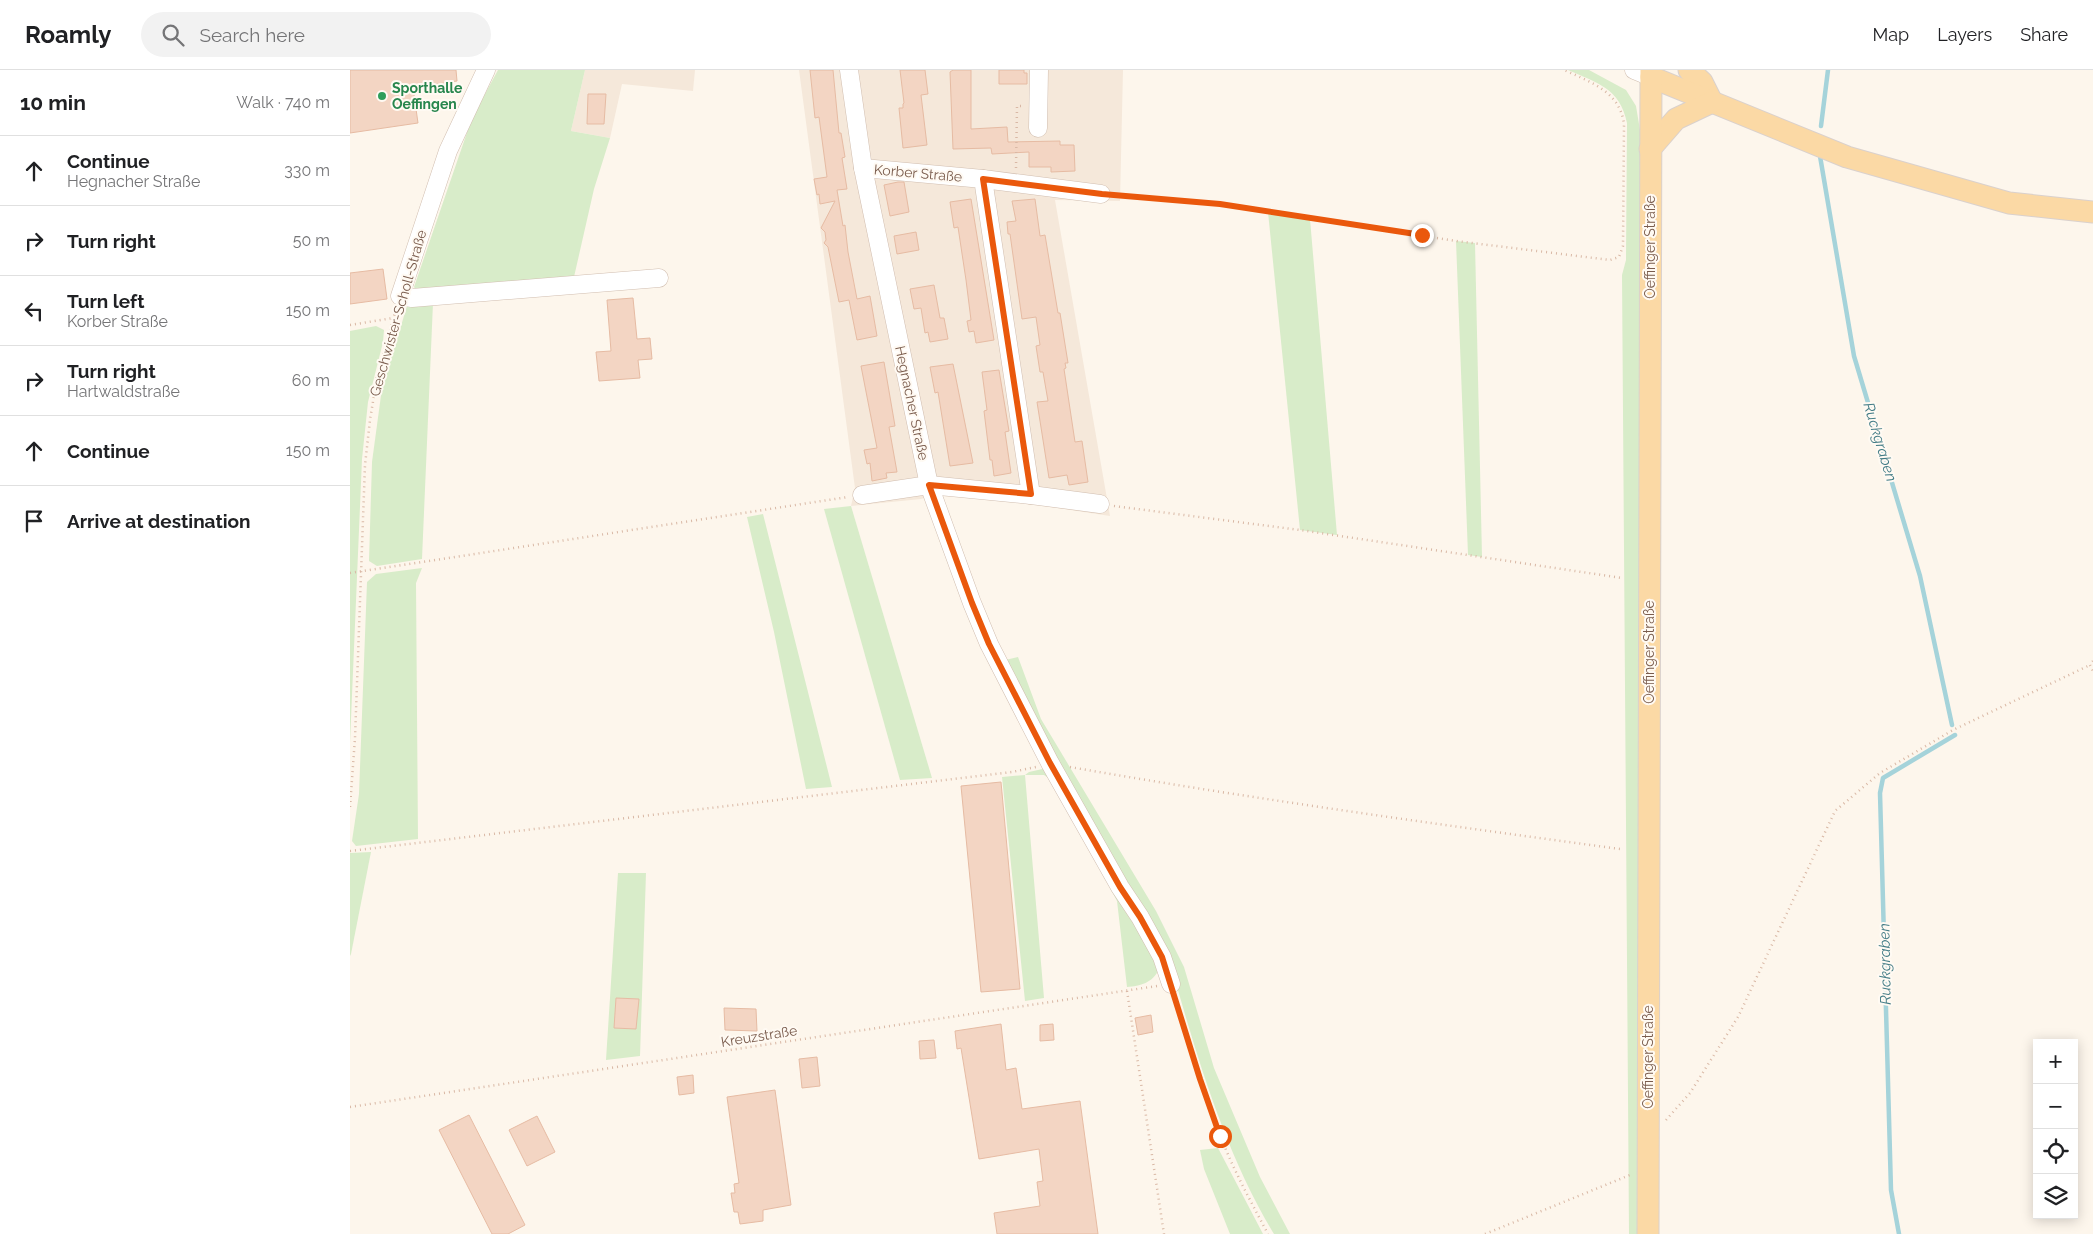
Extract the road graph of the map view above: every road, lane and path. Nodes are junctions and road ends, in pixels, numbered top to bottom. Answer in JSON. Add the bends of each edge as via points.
{"nodes":[{"id":1,"x":486,"y":70,"type":"edge"},
{"id":2,"x":849,"y":70,"type":"edge"},
{"id":3,"x":1038,"y":70,"type":"edge"},
{"id":4,"x":1564,"y":70,"type":"edge"},
{"id":5,"x":1689,"y":70,"type":"edge"},
{"id":6,"x":1645,"y":72,"type":"edge"},
{"id":7,"x":1712,"y":102,"type":"junction"},
{"id":8,"x":1039,"y":106,"type":"junction"},
{"id":9,"x":1038,"y":128,"type":"dead end"},
{"id":10,"x":1650,"y":149,"type":"junction"},
{"id":11,"x":863,"y":168,"type":"junction"},
{"id":12,"x":983,"y":179,"type":"junction"},
{"id":13,"x":1016,"y":183,"type":"junction"},
{"id":14,"x":1102,"y":194,"type":"joint"},
{"id":15,"x":2093,"y":212,"type":"edge"},
{"id":16,"x":659,"y":278,"type":"dead end"},
{"id":17,"x":400,"y":296,"type":"junction"},
{"id":18,"x":393,"y":318,"type":"junction"},
{"id":19,"x":350,"y":325,"type":"edge"},
{"id":20,"x":929,"y":485,"type":"junction"},
{"id":21,"x":1031,"y":494,"type":"junction"},
{"id":22,"x":862,"y":495,"type":"joint"},
{"id":23,"x":1100,"y":504,"type":"joint"},
{"id":24,"x":363,"y":571,"type":"junction"},
{"id":25,"x":350,"y":573,"type":"edge"},
{"id":26,"x":1622,"y":578,"type":"dead end"},
{"id":27,"x":2093,"y":661,"type":"edge"},
{"id":28,"x":2090,"y":665,"type":"junction"},
{"id":29,"x":2093,"y":671,"type":"edge"},
{"id":30,"x":1050,"y":763,"type":"junction"},
{"id":31,"x":350,"y":807,"type":"edge"},
{"id":32,"x":1620,"y":849,"type":"dead end"},
{"id":33,"x":350,"y":851,"type":"edge"},
{"id":34,"x":1171,"y":984,"type":"junction"},
{"id":35,"x":1127,"y":991,"type":"junction"},
{"id":36,"x":350,"y":1107,"type":"edge"},
{"id":37,"x":1648,"y":1140,"type":"junction"},
{"id":38,"x":1648,"y":1168,"type":"junction"},
{"id":39,"x":1164,"y":1234,"type":"edge"},
{"id":40,"x":1268,"y":1234,"type":"edge"},
{"id":41,"x":1485,"y":1234,"type":"edge"},
{"id":42,"x":1648,"y":1234,"type":"edge"}],
"edges":[{"from":1,"to":17,"type":"street","name":"Geschwister-Scholl-Straße","via":[[448,151]]},
{"from":2,"to":11,"type":"street","name":"Hegnacher Straße"},
{"from":3,"to":8,"type":"street"},
{"from":4,"to":14,"type":"path","via":[[1611,95],[1623,113],[1623,246],[1619,256],[1610,260],[1456,241],[1220,204]]},
{"from":5,"to":7,"type":"main road","via":[[1702,82]]},
{"from":6,"to":7,"type":"main road"},
{"from":6,"to":10,"type":"main road","name":"Oeffinger Straße"},
{"from":7,"to":10,"type":"main road","via":[[1676,119]]},
{"from":7,"to":15,"type":"main road","via":[[1847,157],[2009,203]]},
{"from":8,"to":9,"type":"street"},
{"from":8,"to":13,"type":"path","via":[[1017,106]]},
{"from":10,"to":37,"type":"main road","name":"Oeffinger Straße"},
{"from":11,"to":12,"type":"street","name":"Korber Straße"},
{"from":11,"to":20,"type":"street","name":"Hegnacher Straße"},
{"from":12,"to":13,"type":"street","name":"Korber Straße"},
{"from":12,"to":21,"type":"street"},
{"from":13,"to":14,"type":"street","name":"Korber Straße"},
{"from":16,"to":17,"type":"street","via":[[412,298]]},
{"from":17,"to":18,"type":"path","name":"Geschwister-Scholl-Straße"},
{"from":18,"to":19,"type":"path"},
{"from":18,"to":24,"type":"path","name":"Geschwister-Scholl-Straße","via":[[377,377],[370,420],[365,465]]},
{"from":20,"to":21,"type":"street"},
{"from":20,"to":22,"type":"street"},
{"from":20,"to":30,"type":"street","name":"Hegnacher Straße","via":[[989,644]]},
{"from":21,"to":23,"type":"street"},
{"from":22,"to":24,"type":"path"},
{"from":23,"to":26,"type":"path"},
{"from":24,"to":25,"type":"path"},
{"from":24,"to":31,"type":"path","name":"Geschwister-Scholl-Straße"},
{"from":27,"to":28,"type":"path"},
{"from":28,"to":29,"type":"path"},
{"from":28,"to":37,"type":"path","via":[[1953,730],[1880,774],[1835,811],[1738,1017],[1690,1093]]},
{"from":30,"to":32,"type":"path","via":[[1193,788]]},
{"from":30,"to":33,"type":"path","via":[[1012,772]]},
{"from":30,"to":34,"type":"street","name":"Hegnacher Straße","via":[[1140,917]]},
{"from":34,"to":35,"type":"path","name":"Kreuzstraße"},
{"from":34,"to":40,"type":"path","via":[[1220,1136]]},
{"from":35,"to":36,"type":"path","name":"Kreuzstraße"},
{"from":35,"to":39,"type":"path"},
{"from":37,"to":38,"type":"main road","name":"Oeffinger Straße"},
{"from":38,"to":41,"type":"path"},
{"from":38,"to":42,"type":"main road","name":"Oeffinger Straße"}]}
